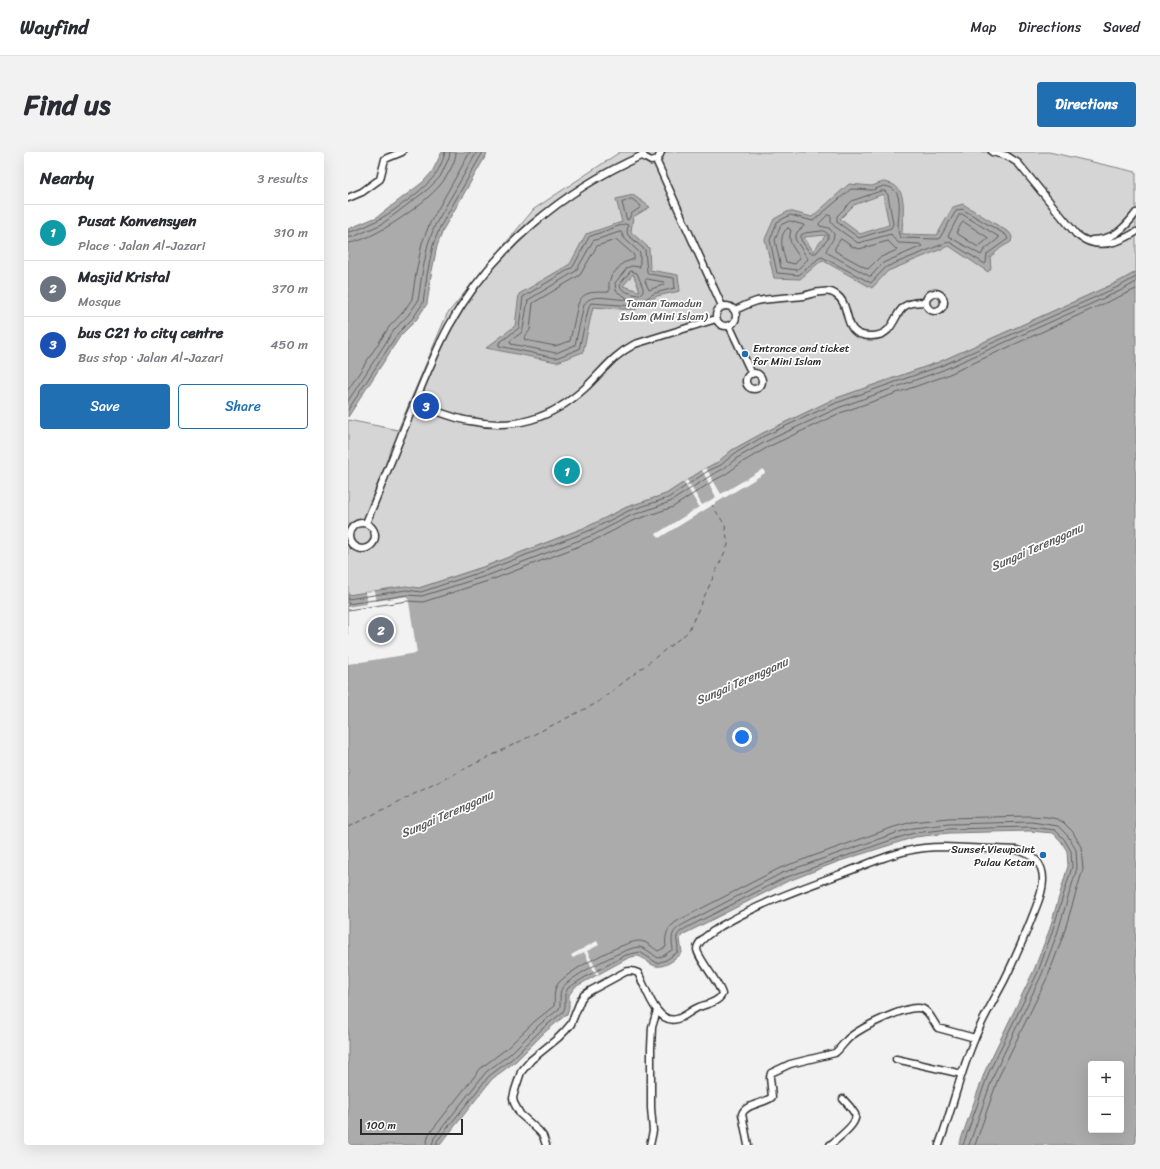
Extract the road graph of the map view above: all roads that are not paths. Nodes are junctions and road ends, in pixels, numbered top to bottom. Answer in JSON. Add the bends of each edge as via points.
{"nodes":[{"id":1,"x":402,"y":152,"type":"edge"},
{"id":2,"x":661,"y":152,"type":"edge"},
{"id":3,"x":992,"y":152,"type":"edge"},
{"id":4,"x":643,"y":153,"type":"edge"},
{"id":5,"x":656,"y":160,"type":"junction"},
{"id":6,"x":348,"y":198,"type":"edge"},
{"id":7,"x":1136,"y":213,"type":"edge"},
{"id":8,"x":1136,"y":232,"type":"edge"},
{"id":9,"x":1082,"y":240,"type":"junction"},
{"id":10,"x":926,"y":302,"type":"dead end"},
{"id":11,"x":722,"y":306,"type":"junction"},
{"id":12,"x":735,"y":310,"type":"junction"},
{"id":13,"x":716,"y":319,"type":"junction"},
{"id":14,"x":729,"y":325,"type":"junction"},
{"id":15,"x":752,"y":374,"type":"dead end"},
{"id":16,"x":415,"y":403,"type":"junction"},
{"id":17,"x":366,"y":523,"type":"junction"},
{"id":18,"x":657,"y":1011,"type":"junction"},
{"id":19,"x":975,"y":1038,"type":"junction"},
{"id":20,"x":896,"y":1059,"type":"dead end"},
{"id":21,"x":962,"y":1074,"type":"junction"},
{"id":22,"x":843,"y":1099,"type":"dead end"},
{"id":23,"x":546,"y":1145,"type":"edge"},
{"id":24,"x":650,"y":1145,"type":"edge"},
{"id":25,"x":748,"y":1145,"type":"edge"},
{"id":26,"x":830,"y":1145,"type":"edge"},
{"id":27,"x":939,"y":1145,"type":"edge"}],
"edges":[{"from":1,"to":6,"type":"street","via":[[385,159],[380,179]]},
{"from":2,"to":5,"type":"street"},
{"from":3,"to":9,"type":"street","via":[[1007,156],[1018,163]]},
{"from":4,"to":5,"type":"street","via":[[648,161]]},
{"from":4,"to":16,"type":"street","via":[[556,204],[512,244],[464,302],[436,354]]},
{"from":5,"to":11,"type":"street"},
{"from":7,"to":9,"type":"street","via":[[1115,235],[1102,240]]},
{"from":8,"to":9,"type":"street","via":[[1119,241],[1104,244]]},
{"from":10,"to":12,"type":"street","via":[[906,305],[899,311],[890,328],[873,336],[866,336],[854,330],[842,299],[829,291],[757,301]]},
{"from":11,"to":12,"type":"street","via":[[729,306]]},
{"from":11,"to":13,"type":"street","via":[[716,313]]},
{"from":12,"to":14,"type":"street","via":[[736,319]]},
{"from":13,"to":14,"type":"street","via":[[722,325]]},
{"from":13,"to":16,"type":"street","via":[[635,344],[613,358],[571,400],[554,411],[523,422],[499,424],[469,421]]},
{"from":14,"to":15,"type":"street"},
{"from":16,"to":17,"type":"street"},
{"from":17,"to":17,"type":"street","via":[[372,528],[374,540],[369,547],[357,548],[349,539],[349,532],[358,523]]},
{"from":18,"to":19,"type":"street","via":[[665,1018],[676,1019],[721,997],[721,990],[698,954],[697,948],[704,938],[714,931],[759,905],[907,851],[931,847],[1017,850],[1034,858],[1039,864],[1042,871],[1042,888],[1013,963]]},
{"from":18,"to":23,"type":"street","via":[[638,973],[630,970],[625,972],[584,995],[571,1024],[524,1067],[517,1081],[514,1103],[520,1114],[539,1131]]},
{"from":18,"to":24,"type":"street","via":[[650,1048],[653,1131]]},
{"from":19,"to":21,"type":"street"},
{"from":19,"to":25,"type":"street","via":[[938,1028],[927,1011],[922,1008],[910,1009],[879,1020],[849,1038],[835,1053],[790,1064],[771,1073],[772,1097],[743,1111]]},
{"from":20,"to":21,"type":"street"},
{"from":21,"to":27,"type":"street"},
{"from":22,"to":26,"type":"street","via":[[856,1118],[849,1129]]}]}
